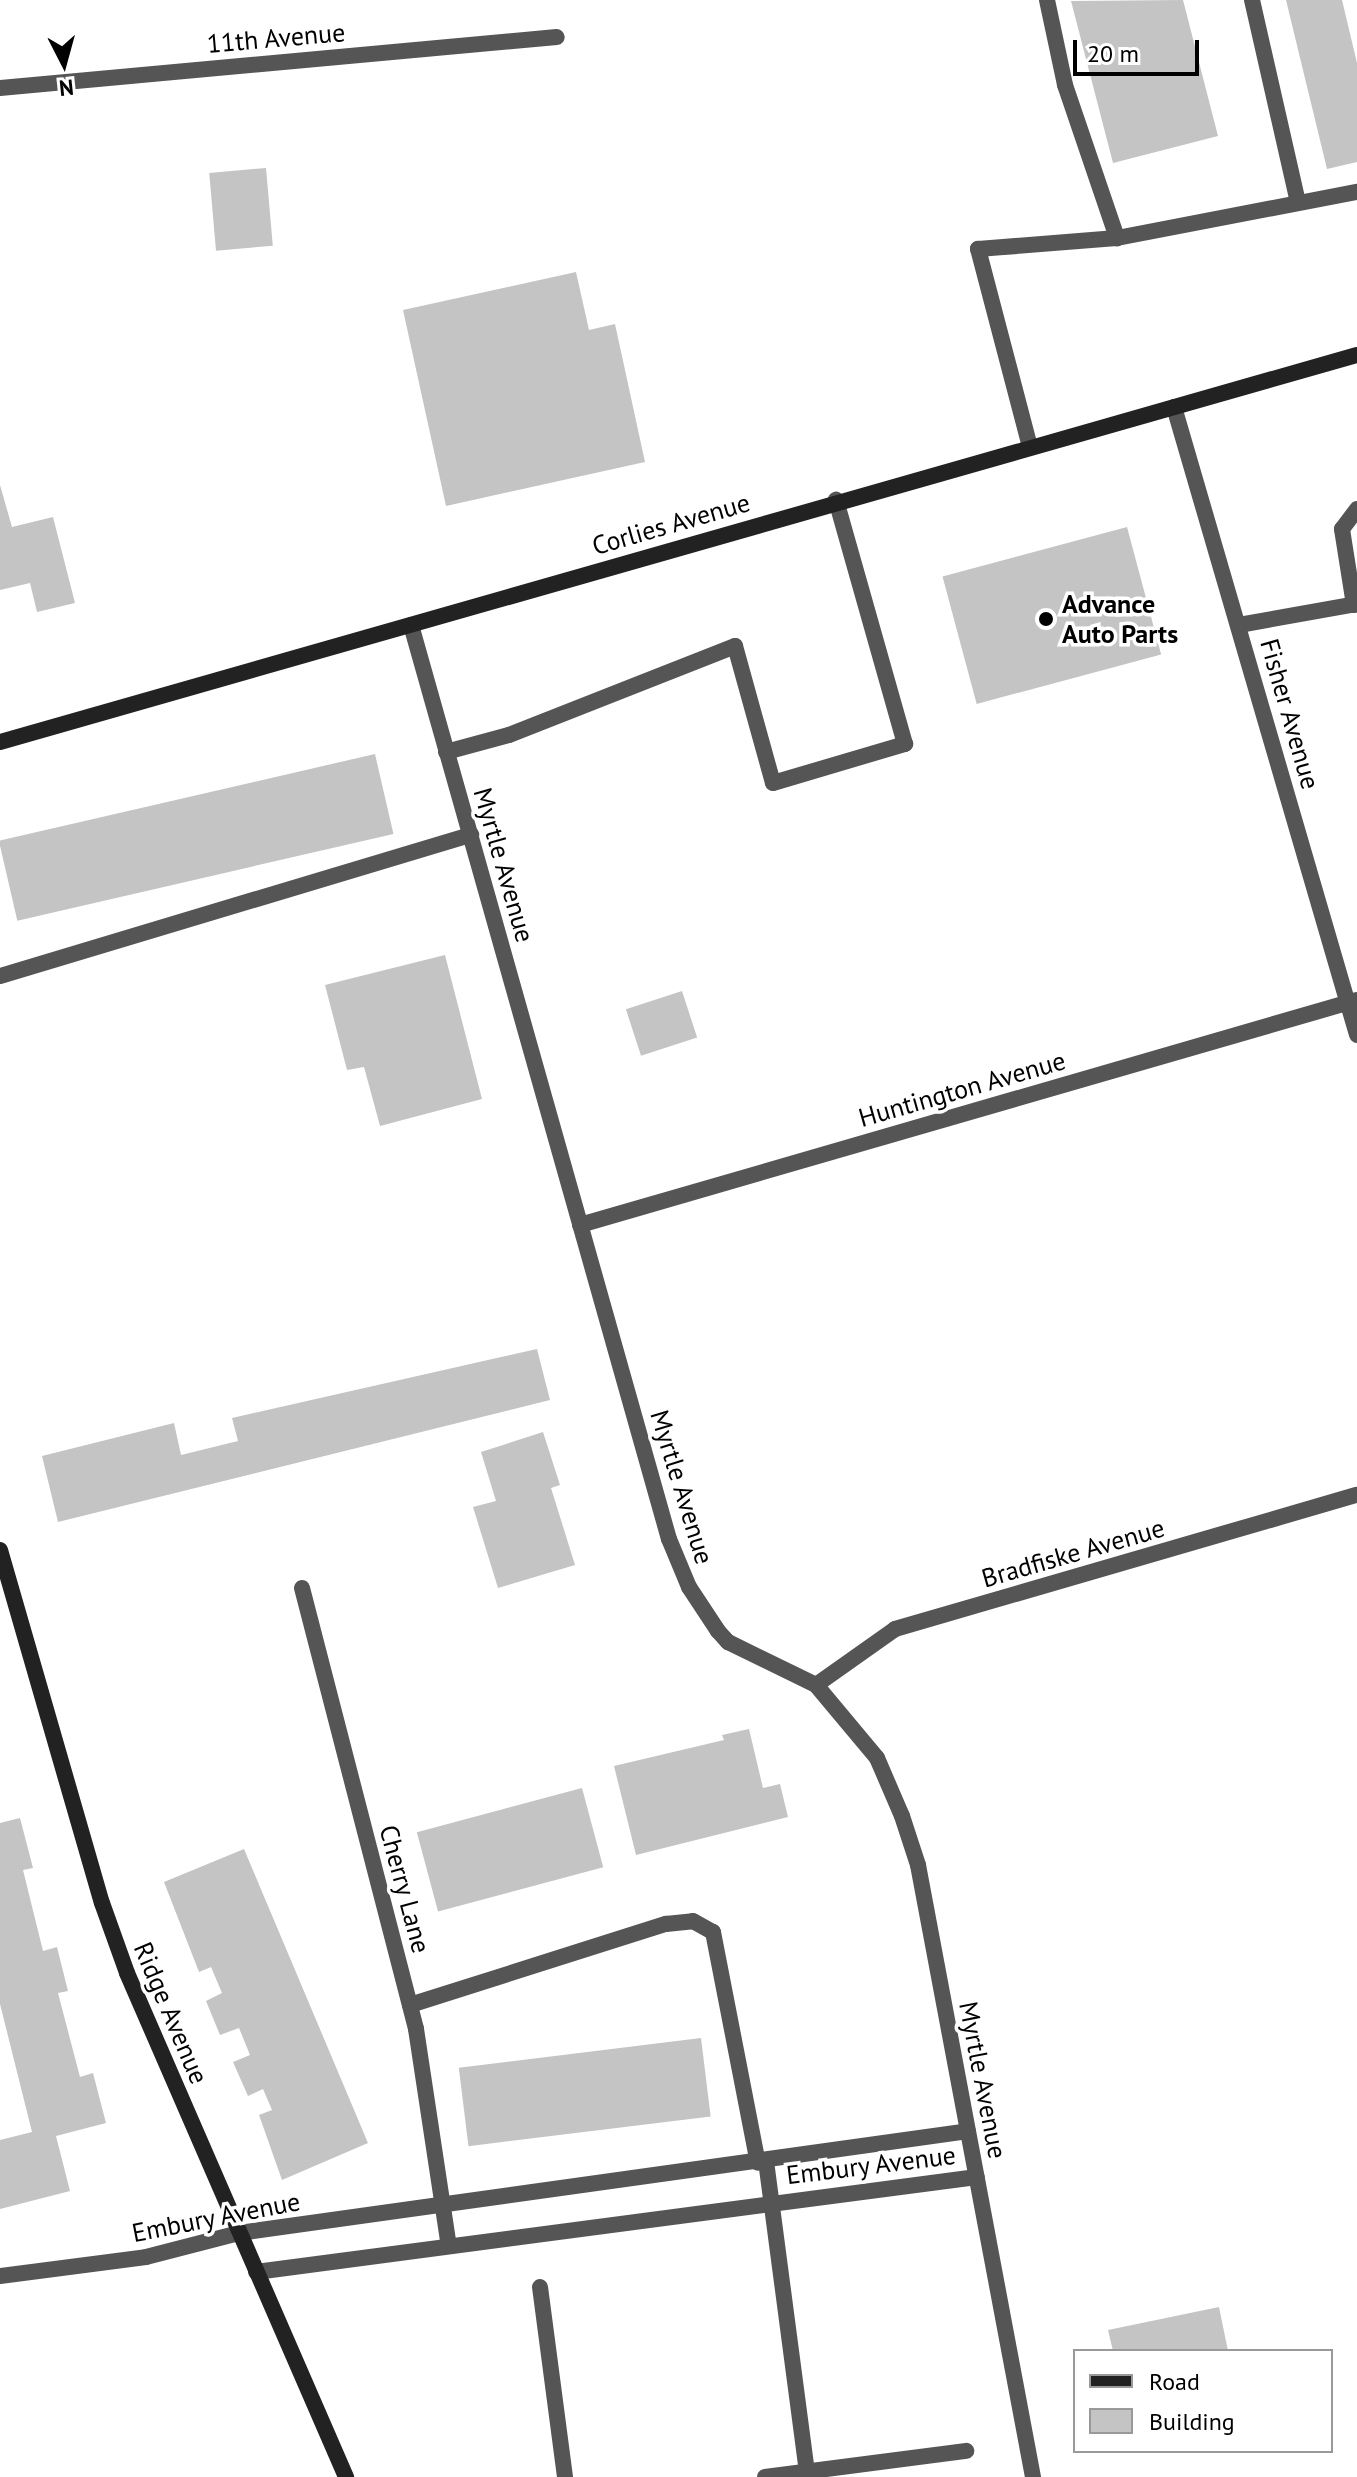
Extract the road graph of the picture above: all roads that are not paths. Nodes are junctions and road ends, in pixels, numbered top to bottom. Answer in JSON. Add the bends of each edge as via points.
{"nodes":[{"id":1,"x":1047,"y":0,"type":"edge"},
{"id":2,"x":1252,"y":0,"type":"edge"},
{"id":3,"x":557,"y":37,"type":"dead end"},
{"id":4,"x":0,"y":88,"type":"edge"},
{"id":5,"x":1357,"y":192,"type":"edge"},
{"id":6,"x":1298,"y":202,"type":"junction"},
{"id":7,"x":1117,"y":238,"type":"junction"},
{"id":8,"x":1357,"y":355,"type":"edge"},
{"id":9,"x":1174,"y":407,"type":"junction"},
{"id":10,"x":1030,"y":447,"type":"junction"},
{"id":11,"x":836,"y":500,"type":"junction"},
{"id":12,"x":1357,"y":509,"type":"edge"},
{"id":13,"x":1356,"y":605,"type":"edge"},
{"id":14,"x":411,"y":625,"type":"junction"},
{"id":15,"x":1239,"y":625,"type":"junction"},
{"id":16,"x":0,"y":742,"type":"edge"},
{"id":17,"x":446,"y":752,"type":"junction"},
{"id":18,"x":471,"y":835,"type":"junction"},
{"id":19,"x":0,"y":976,"type":"edge"},
{"id":20,"x":1352,"y":1001,"type":"edge"},
{"id":21,"x":1357,"y":1035,"type":"edge"},
{"id":22,"x":580,"y":1225,"type":"junction"},
{"id":23,"x":1357,"y":1495,"type":"edge"},
{"id":24,"x":0,"y":1550,"type":"edge"},
{"id":25,"x":302,"y":1588,"type":"dead end"},
{"id":26,"x":816,"y":1685,"type":"junction"},
{"id":27,"x":410,"y":2005,"type":"junction"},
{"id":28,"x":968,"y":2131,"type":"junction"},
{"id":29,"x":762,"y":2162,"type":"junction"},
{"id":30,"x":977,"y":2177,"type":"junction"},
{"id":31,"x":772,"y":2202,"type":"junction"},
{"id":32,"x":441,"y":2206,"type":"junction"},
{"id":33,"x":239,"y":2233,"type":"junction"},
{"id":34,"x":449,"y":2246,"type":"junction"},
{"id":35,"x":256,"y":2272,"type":"junction"},
{"id":36,"x":0,"y":2276,"type":"edge"},
{"id":37,"x":540,"y":2287,"type":"dead end"},
{"id":38,"x":966,"y":2451,"type":"dead end"},
{"id":39,"x":807,"y":2472,"type":"junction"},
{"id":40,"x":346,"y":2477,"type":"edge"},
{"id":41,"x":565,"y":2477,"type":"edge"},
{"id":42,"x":765,"y":2477,"type":"edge"},
{"id":43,"x":1033,"y":2477,"type":"edge"}],
"edges":[{"from":1,"to":7,"type":"street","via":[[1065,85]]},
{"from":2,"to":6,"type":"street"},
{"from":3,"to":4,"type":"street","name":"11th Avenue"},
{"from":5,"to":6,"type":"street"},
{"from":6,"to":7,"type":"street"},
{"from":7,"to":10,"type":"street","via":[[978,249]]},
{"from":8,"to":9,"type":"main road","name":"Corlies Avenue"},
{"from":9,"to":10,"type":"main road","name":"Corlies Avenue"},
{"from":9,"to":15,"type":"street","name":"Fisher Avenue"},
{"from":10,"to":11,"type":"main road","name":"Corlies Avenue"},
{"from":11,"to":14,"type":"main road","name":"Corlies Avenue"},
{"from":11,"to":17,"type":"street","via":[[905,744],[773,783],[735,646],[509,735]]},
{"from":12,"to":13,"type":"street","via":[[1342,529]]},
{"from":13,"to":15,"type":"street"},
{"from":14,"to":16,"type":"main road","name":"Corlies Avenue"},
{"from":14,"to":17,"type":"street","name":"Myrtle Avenue"},
{"from":15,"to":20,"type":"street","name":"Fisher Avenue"},
{"from":17,"to":18,"type":"street","name":"Myrtle Avenue"},
{"from":18,"to":19,"type":"street"},
{"from":18,"to":22,"type":"street","name":"Myrtle Avenue"},
{"from":20,"to":21,"type":"street","name":"Fisher Avenue"},
{"from":20,"to":22,"type":"street","name":"Huntington Avenue"},
{"from":22,"to":26,"type":"street","name":"Myrtle Avenue","via":[[669,1539],[689,1587],[728,1642]]},
{"from":23,"to":26,"type":"street","name":"Bradfiske Avenue","via":[[895,1629]]},
{"from":24,"to":33,"type":"main road","name":"Ridge Avenue","via":[[102,1903]]},
{"from":25,"to":27,"type":"street","name":"Cherry Lane"},
{"from":26,"to":28,"type":"street","name":"Myrtle Avenue","via":[[877,1758],[902,1816],[918,1865]]},
{"from":27,"to":29,"type":"street","via":[[666,1924],[693,1921],[713,1932]]},
{"from":27,"to":32,"type":"street","name":"Cherry Lane"},
{"from":28,"to":29,"type":"street","name":"Embury Avenue"},
{"from":28,"to":30,"type":"street","name":"Myrtle Avenue"},
{"from":29,"to":31,"type":"street","name":"Embury Avenue"},
{"from":29,"to":32,"type":"street","name":"Embury Avenue"},
{"from":30,"to":31,"type":"street","name":"Embury Avenue"},
{"from":30,"to":43,"type":"street","name":"Myrtle Avenue"},
{"from":31,"to":34,"type":"street","name":"Embury Avenue"},
{"from":31,"to":39,"type":"street"},
{"from":32,"to":33,"type":"street","name":"Embury Avenue"},
{"from":32,"to":34,"type":"street"},
{"from":33,"to":35,"type":"main road","name":"Ridge Avenue"},
{"from":33,"to":36,"type":"street","name":"Embury Avenue","via":[[146,2257]]},
{"from":34,"to":35,"type":"street","name":"Embury Avenue"},
{"from":35,"to":40,"type":"main road","name":"Ridge Avenue"},
{"from":37,"to":41,"type":"street"},
{"from":38,"to":39,"type":"street"},
{"from":39,"to":42,"type":"street"}]}
